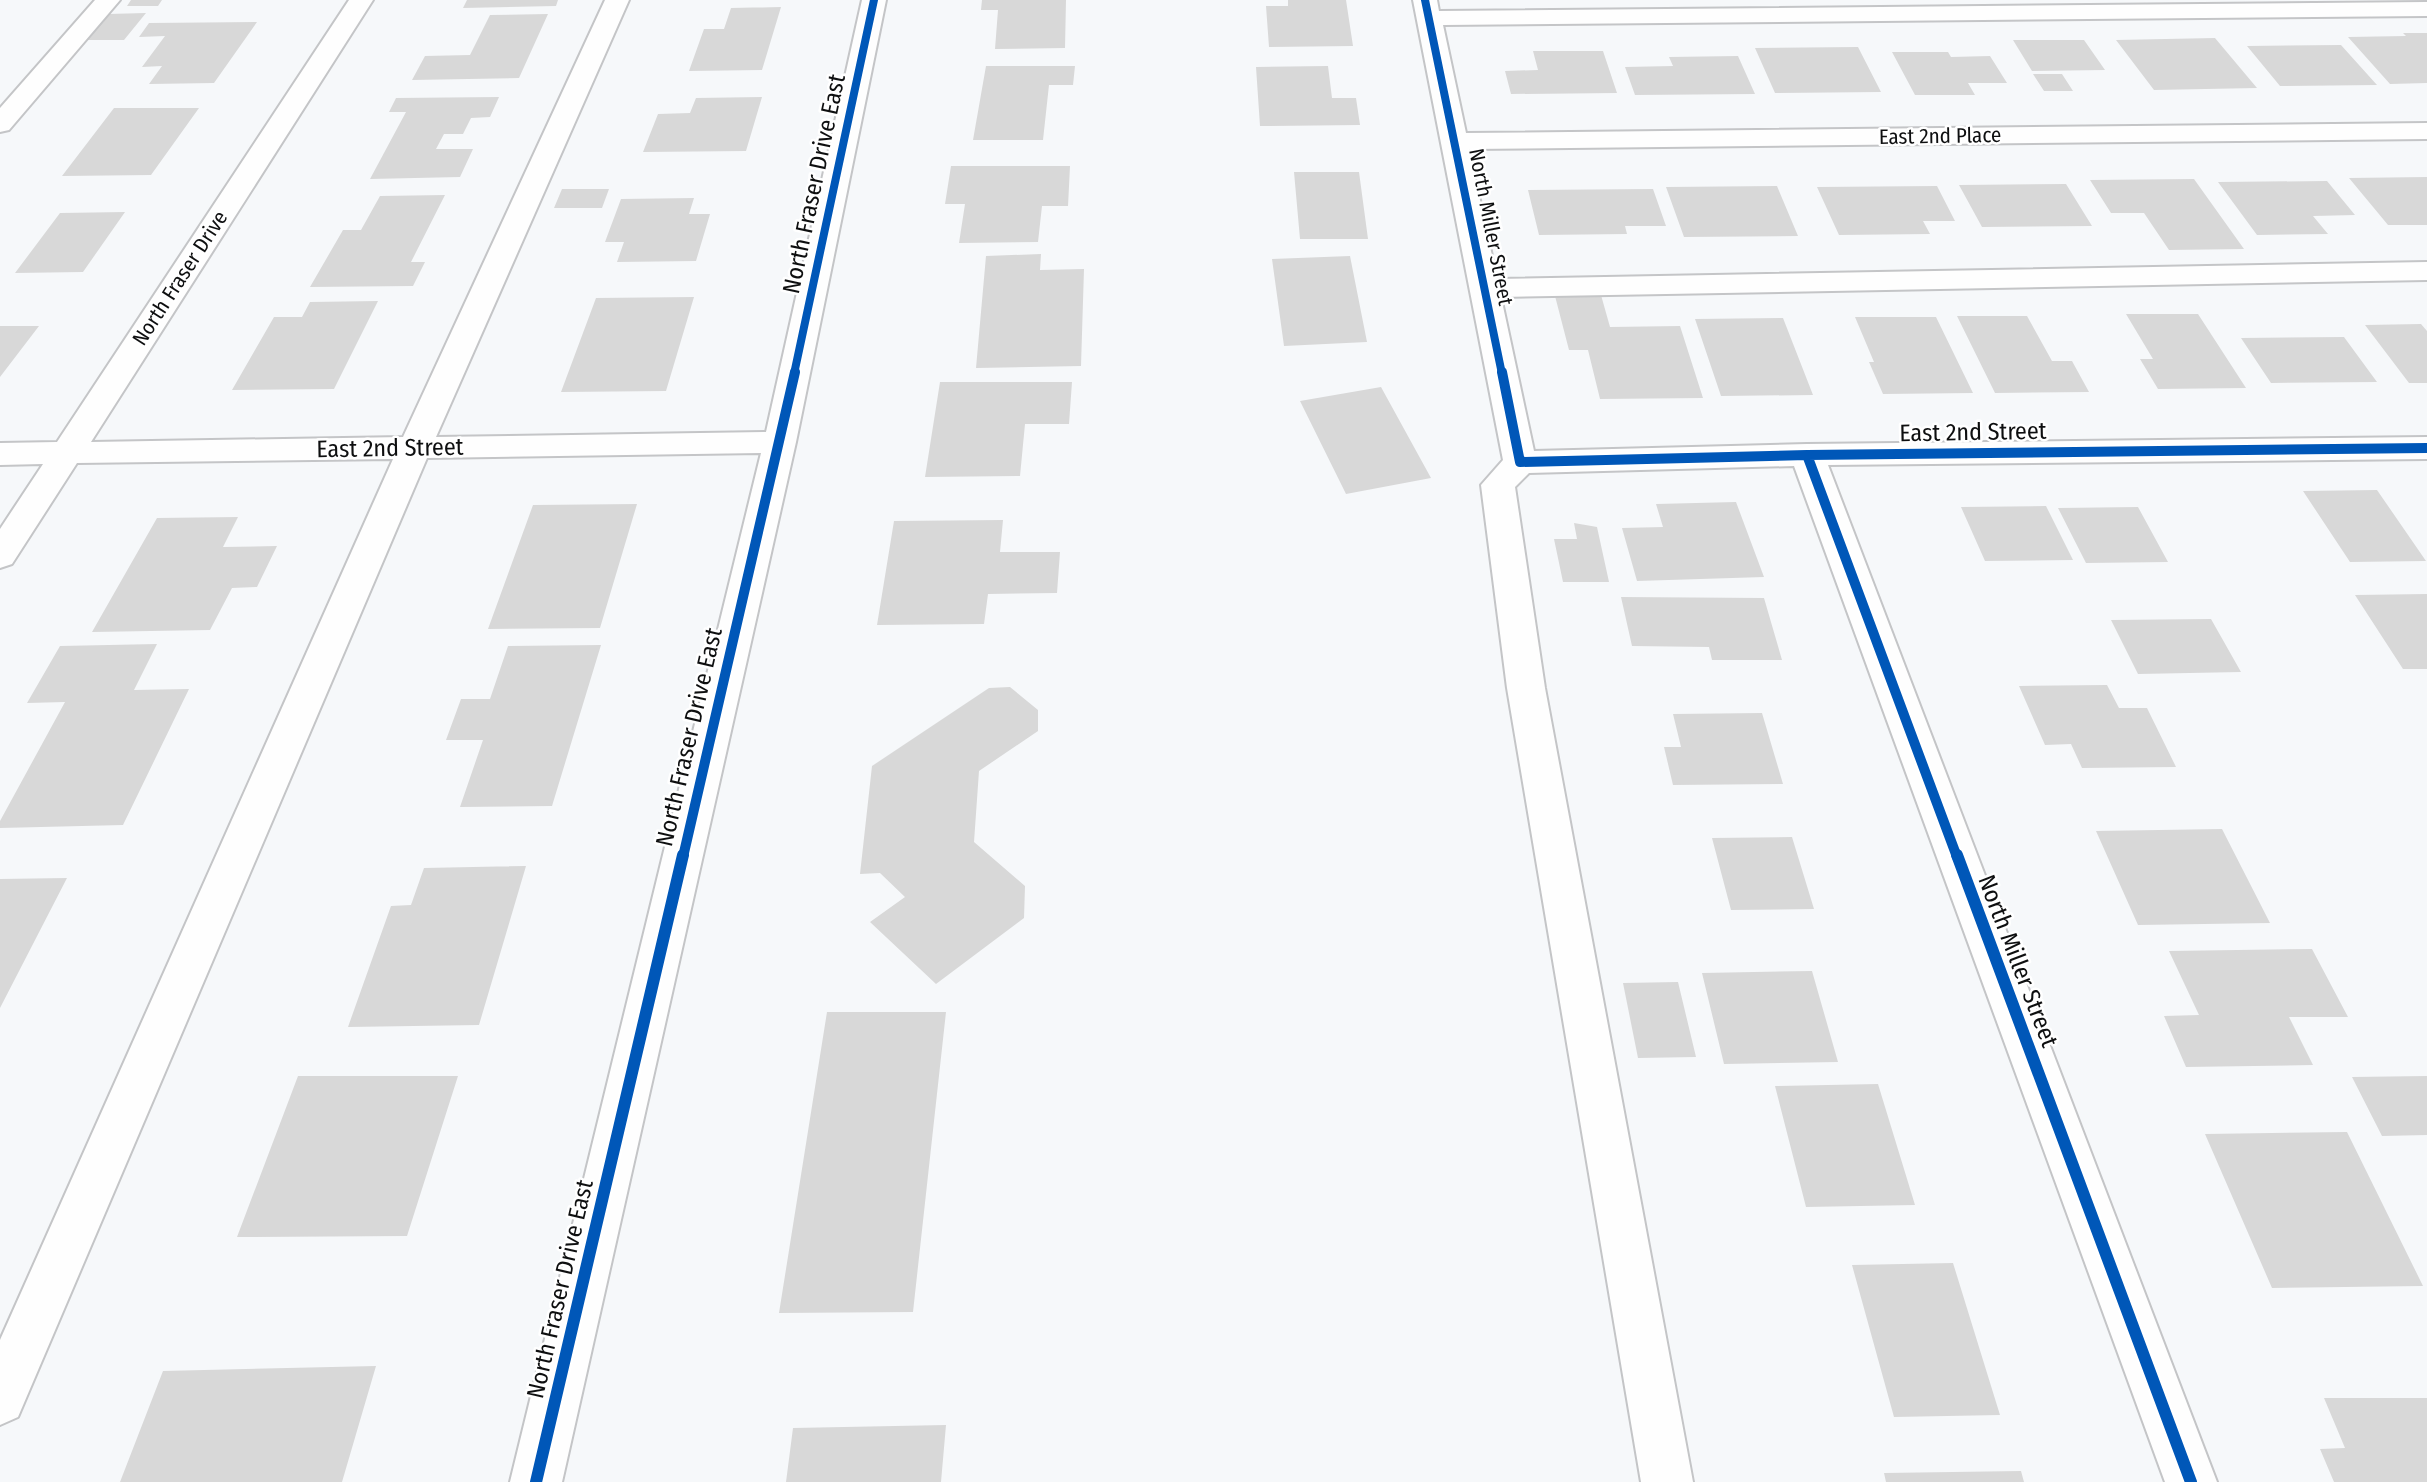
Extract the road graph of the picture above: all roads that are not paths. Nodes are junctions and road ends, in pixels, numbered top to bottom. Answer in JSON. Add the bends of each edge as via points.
{"nodes":[{"id":1,"x":108,"y":0,"type":"edge"},
{"id":2,"x":361,"y":0,"type":"edge"},
{"id":3,"x":617,"y":0,"type":"edge"},
{"id":4,"x":874,"y":0,"type":"edge"},
{"id":5,"x":1427,"y":9,"type":"edge"},
{"id":6,"x":2427,"y":9,"type":"edge"},
{"id":7,"x":0,"y":124,"type":"edge"},
{"id":8,"x":2427,"y":131,"type":"edge"},
{"id":9,"x":1454,"y":141,"type":"junction"},
{"id":10,"x":2427,"y":271,"type":"edge"},
{"id":11,"x":1483,"y":288,"type":"junction"},
{"id":12,"x":780,"y":442,"type":"junction"},
{"id":13,"x":415,"y":447,"type":"junction"},
{"id":14,"x":2427,"y":448,"type":"edge"},
{"id":15,"x":65,"y":453,"type":"junction"},
{"id":16,"x":0,"y":454,"type":"edge"},
{"id":17,"x":1807,"y":455,"type":"junction"},
{"id":18,"x":1521,"y":462,"type":"junction"},
{"id":19,"x":0,"y":556,"type":"edge"},
{"id":20,"x":0,"y":1399,"type":"edge"},
{"id":21,"x":536,"y":1482,"type":"edge"},
{"id":22,"x":1667,"y":1482,"type":"edge"},
{"id":23,"x":2191,"y":1482,"type":"edge"}],
"edges":[{"from":1,"to":7,"type":"street"},
{"from":2,"to":15,"type":"street","name":"North Fraser Drive"},
{"from":3,"to":13,"type":"street"},
{"from":4,"to":12,"type":"street","name":"North Fraser Drive East"},
{"from":5,"to":6,"type":"street"},
{"from":5,"to":9,"type":"street","name":"North Miller Street"},
{"from":8,"to":9,"type":"street","name":"East 2nd Place"},
{"from":9,"to":11,"type":"street","name":"North Miller Street"},
{"from":10,"to":11,"type":"street"},
{"from":11,"to":18,"type":"street","name":"North Miller Street"},
{"from":12,"to":13,"type":"street","name":"East 2nd Street"},
{"from":12,"to":21,"type":"street","name":"North Fraser Drive East"},
{"from":13,"to":15,"type":"street","name":"East 2nd Street"},
{"from":13,"to":20,"type":"street"},
{"from":14,"to":17,"type":"street","name":"East 2nd Street"},
{"from":15,"to":16,"type":"street","name":"East 2nd Street"},
{"from":15,"to":19,"type":"street","name":"North Fraser Drive"},
{"from":17,"to":18,"type":"street","name":"East 2nd Street"},
{"from":17,"to":23,"type":"street","name":"North Miller Street"},
{"from":18,"to":22,"type":"street","via":[[1498,485],[1502,528]]}]}
